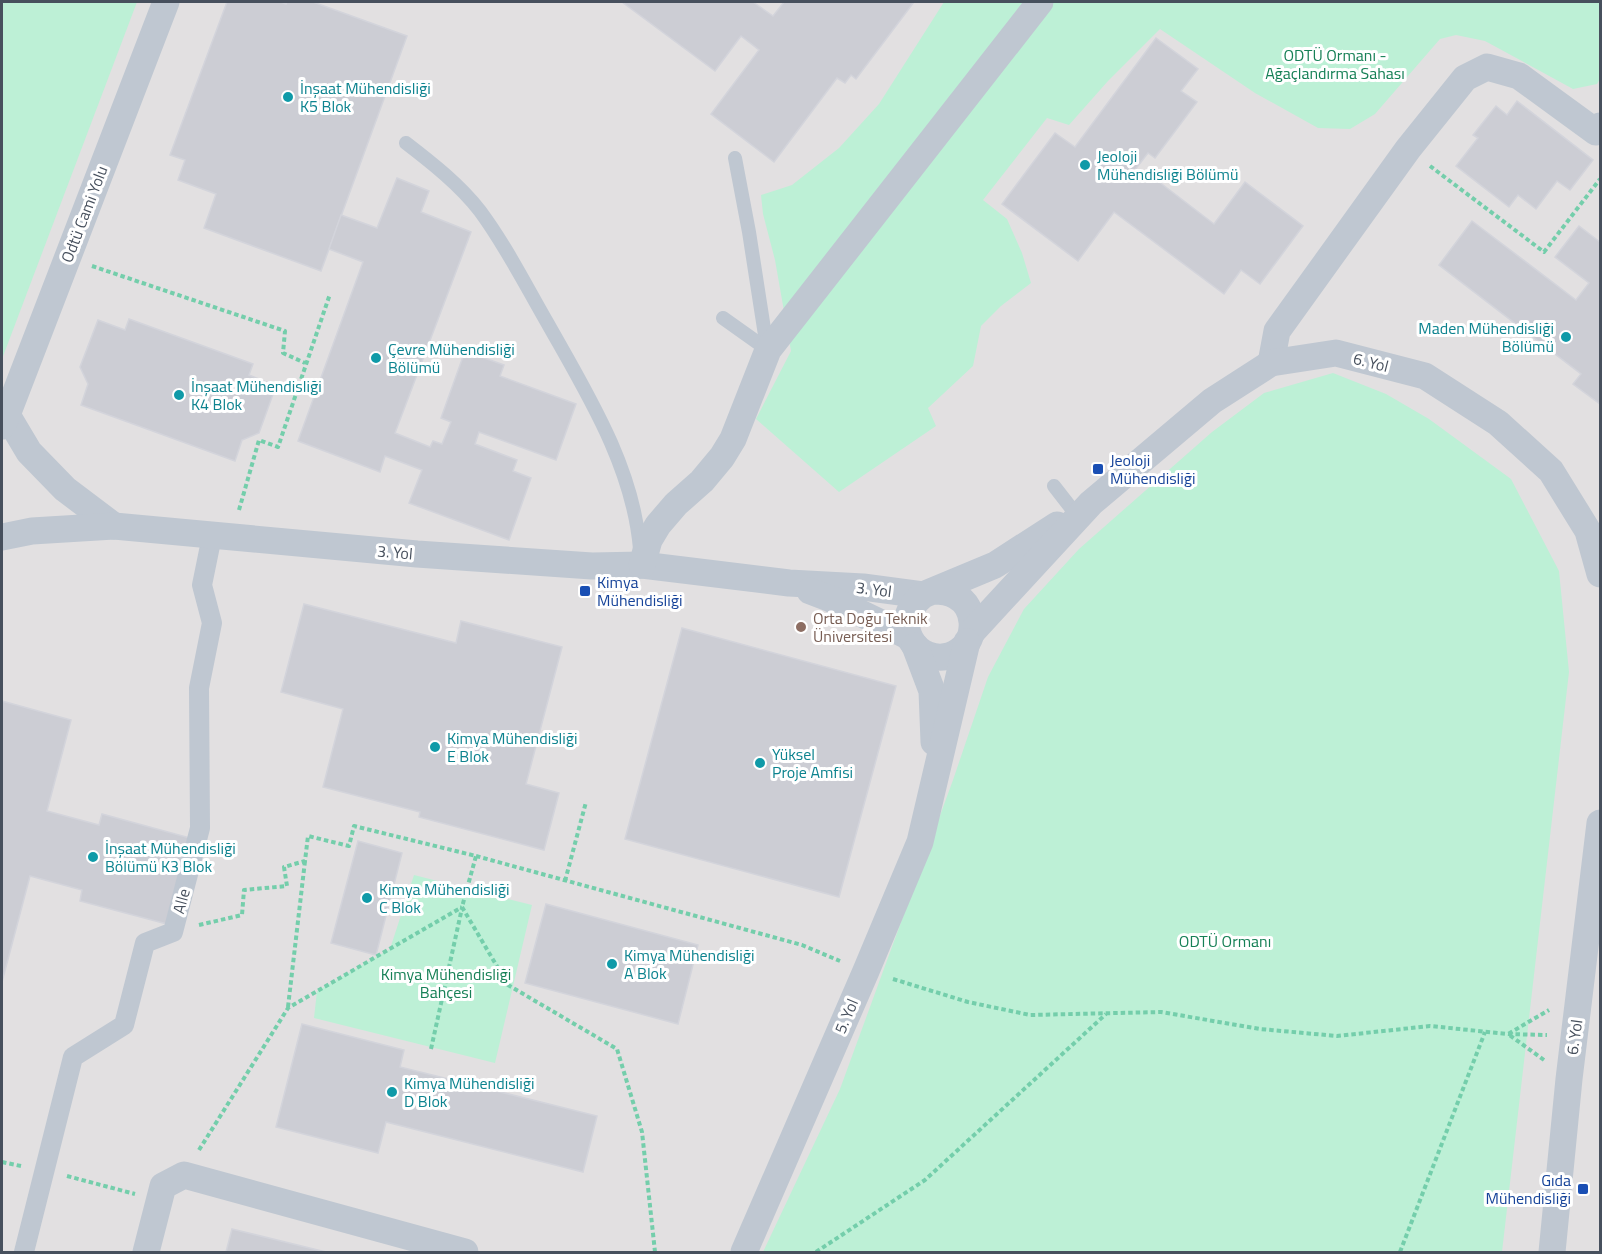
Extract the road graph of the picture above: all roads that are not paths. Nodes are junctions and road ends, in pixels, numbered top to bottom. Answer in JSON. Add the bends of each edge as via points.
{"nodes":[{"id":1,"x":166,"y":2,"type":"edge"},
{"id":2,"x":1040,"y":2,"type":"edge"},
{"id":3,"x":1600,"y":126,"type":"edge"},
{"id":4,"x":406,"y":143,"type":"dead end"},
{"id":5,"x":735,"y":158,"type":"dead end"},
{"id":6,"x":723,"y":318,"type":"dead end"},
{"id":7,"x":768,"y":350,"type":"junction"},
{"id":8,"x":1271,"y":363,"type":"junction"},
{"id":9,"x":4,"y":420,"type":"edge"},
{"id":10,"x":1054,"y":486,"type":"dead end"},
{"id":11,"x":1083,"y":508,"type":"junction"},
{"id":12,"x":114,"y":526,"type":"junction"},
{"id":13,"x":222,"y":536,"type":"junction"},
{"id":14,"x":2,"y":537,"type":"edge"},
{"id":15,"x":642,"y":565,"type":"junction"},
{"id":16,"x":1600,"y":574,"type":"edge"},
{"id":17,"x":789,"y":582,"type":"junction"},
{"id":18,"x":928,"y":593,"type":"junction"},
{"id":19,"x":969,"y":637,"type":"junction"},
{"id":20,"x":912,"y":641,"type":"junction"},
{"id":21,"x":936,"y":776,"type":"junction"},
{"id":22,"x":1600,"y":823,"type":"edge"},
{"id":23,"x":24,"y":1252,"type":"edge"},
{"id":24,"x":146,"y":1252,"type":"edge"},
{"id":25,"x":465,"y":1252,"type":"edge"},
{"id":26,"x":744,"y":1252,"type":"edge"},
{"id":27,"x":1552,"y":1252,"type":"edge"}],
"edges":[{"from":1,"to":9,"type":"street","name":"Odtü Cami Yolu"},
{"from":2,"to":7,"type":"street"},
{"from":3,"to":8,"type":"street","via":[[1596,132],[1519,76],[1487,67],[1464,78],[1277,331]]},
{"from":4,"to":15,"type":"lane","via":[[445,174],[479,210],[595,406],[633,502]]},
{"from":5,"to":7,"type":"lane"},
{"from":6,"to":7,"type":"lane"},
{"from":7,"to":15,"type":"street","via":[[728,448],[658,525]]},
{"from":8,"to":11,"type":"street","name":"6. Yol","via":[[1212,401]]},
{"from":8,"to":16,"type":"street","name":"6. Yol","via":[[1336,353],[1425,376],[1498,423],[1551,471],[1588,531]]},
{"from":9,"to":12,"type":"street","via":[[65,489]]},
{"from":10,"to":11,"type":"lane"},
{"from":11,"to":18,"type":"street","name":"6. Yol","via":[[995,565]]},
{"from":11,"to":19,"type":"street","name":"6. Yol"},
{"from":12,"to":13,"type":"street","name":"3. Yol"},
{"from":12,"to":14,"type":"street","name":"3. Yol","via":[[32,531]]},
{"from":13,"to":15,"type":"street","name":"3. Yol","via":[[592,566]]},
{"from":13,"to":23,"type":"street","name":"Alle","via":[[202,585],[212,623],[199,688],[200,828],[173,932],[145,943],[124,1025],[73,1057]]},
{"from":15,"to":17,"type":"street","name":"3. Yol"},
{"from":17,"to":18,"type":"street","name":"3. Yol"},
{"from":17,"to":20,"type":"street","name":"3. Yol"},
{"from":18,"to":19,"type":"street","via":[[944,591],[963,601],[972,621]]},
{"from":18,"to":20,"type":"street","via":[[914,602],[908,612],[906,624]]},
{"from":19,"to":20,"type":"street","via":[[959,651],[936,657],[926,654]]},
{"from":19,"to":21,"type":"street","name":"5. Yol"},
{"from":20,"to":21,"type":"street","name":"5. Yol","via":[[932,691]]},
{"from":21,"to":26,"type":"street","name":"5. Yol","via":[[920,842]]},
{"from":22,"to":27,"type":"street","name":"6. Yol"},
{"from":24,"to":25,"type":"street","via":[[163,1186],[184,1175]]}]}
